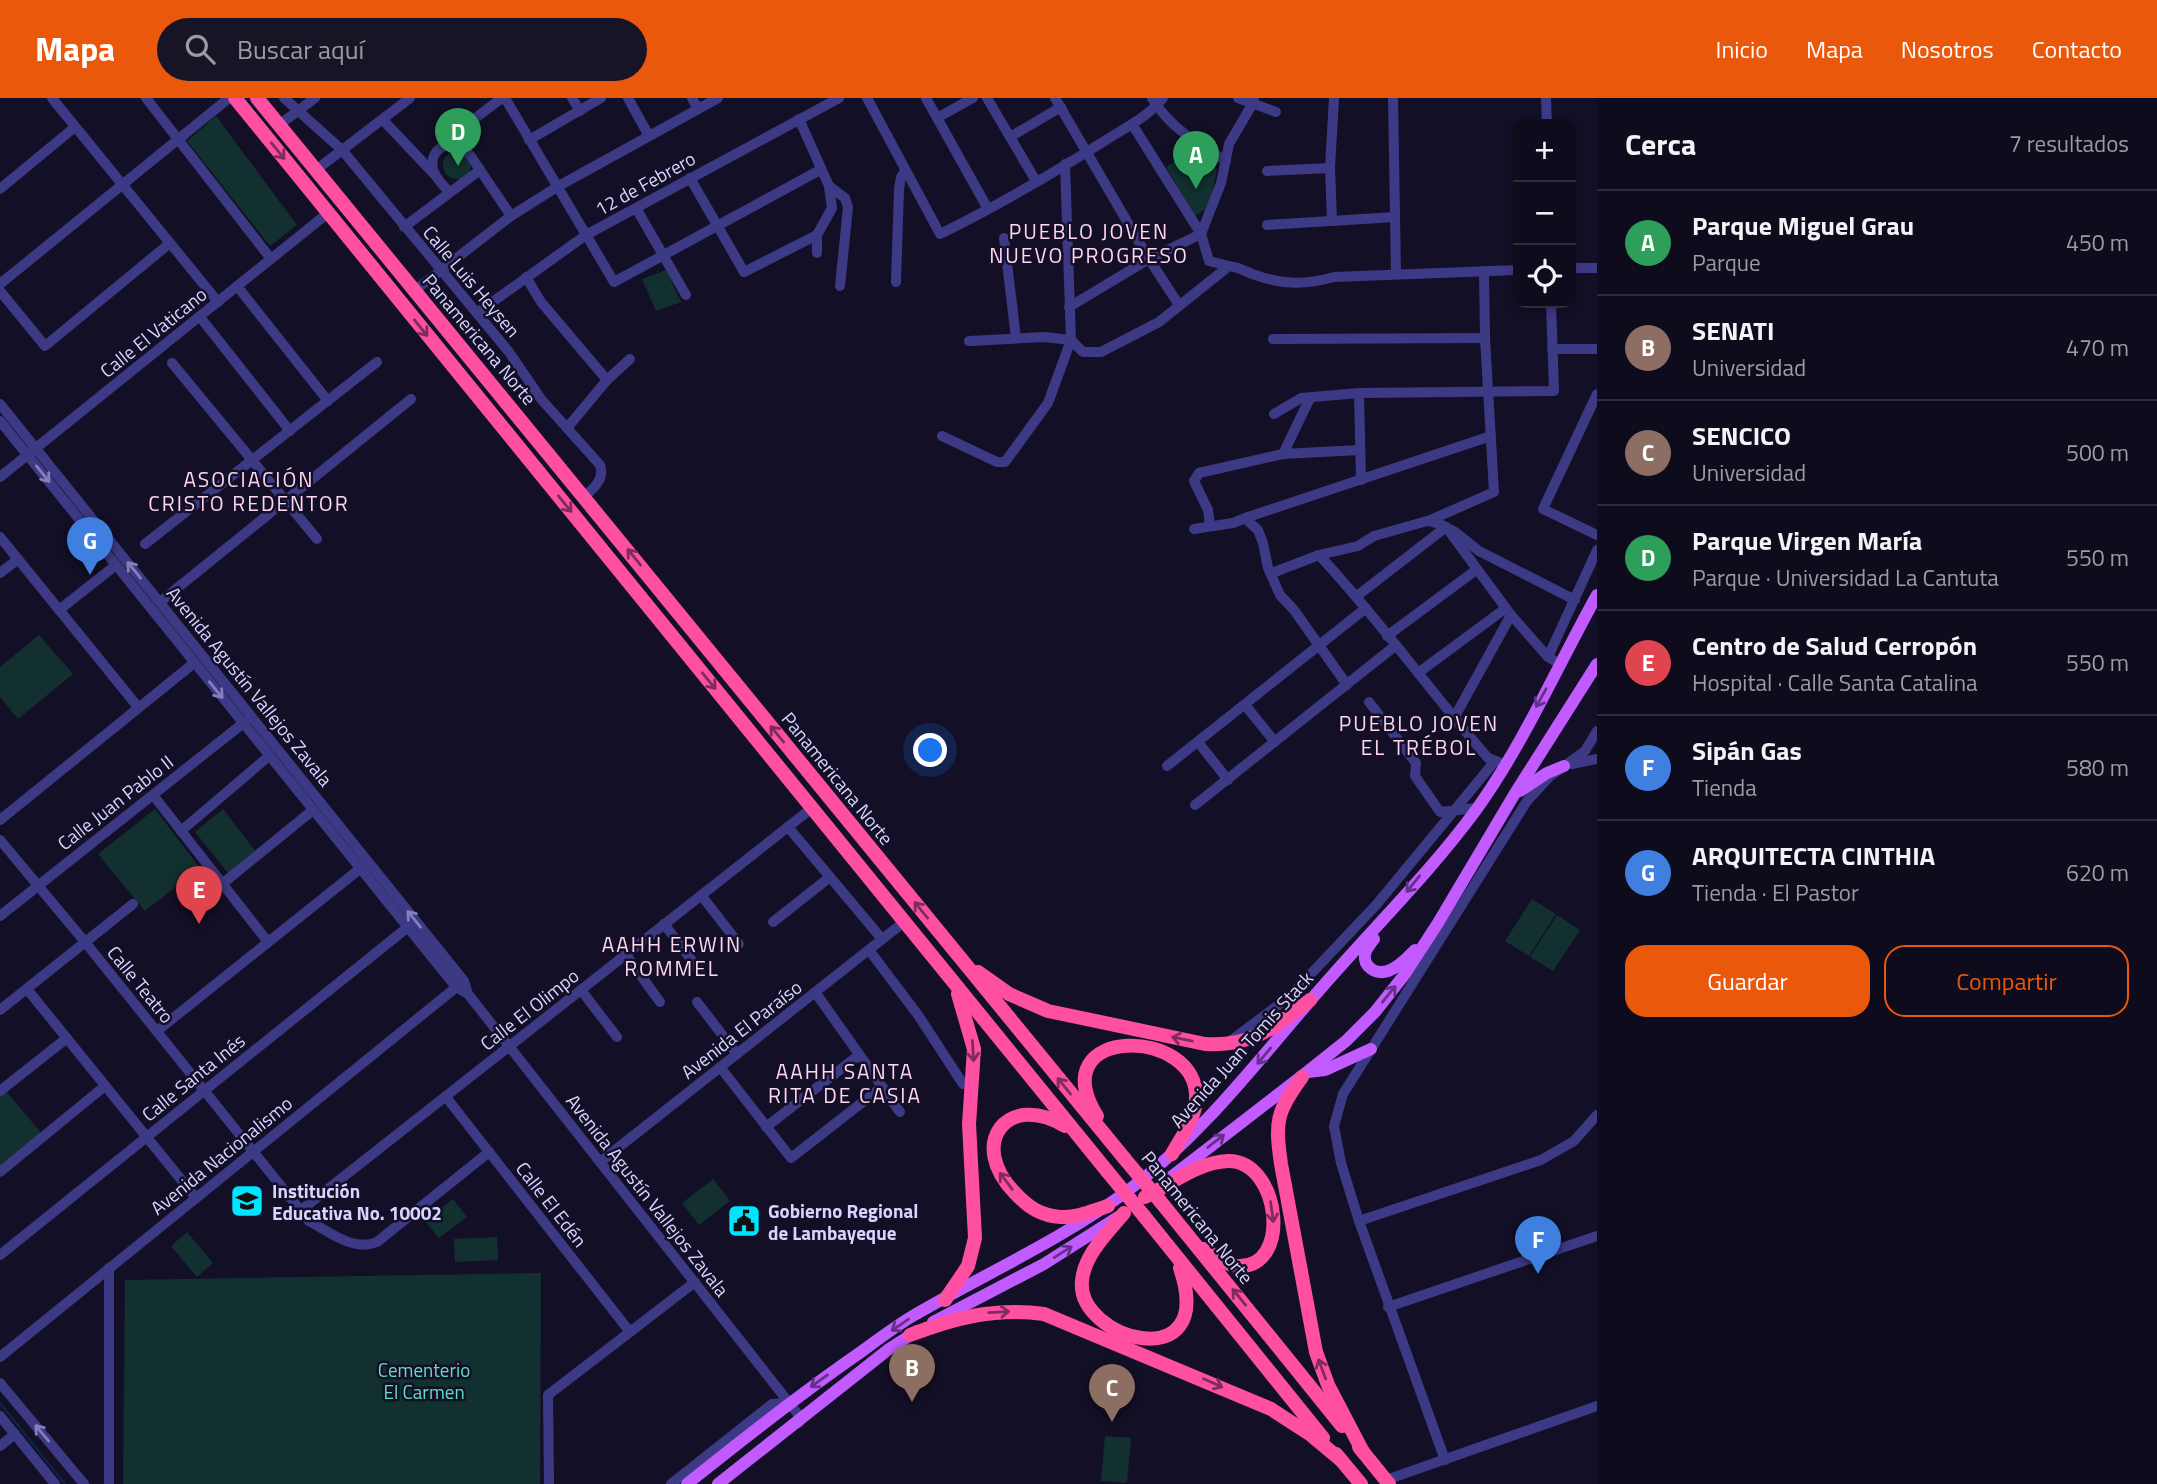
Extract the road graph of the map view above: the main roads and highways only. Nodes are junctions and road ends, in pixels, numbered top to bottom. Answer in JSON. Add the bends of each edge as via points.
{"nodes":[{"id":1,"x":235,"y":98,"type":"edge"},
{"id":2,"x":257,"y":98,"type":"edge"},
{"id":3,"x":1597,"y":594,"type":"edge"},
{"id":4,"x":1597,"y":664,"type":"edge"},
{"id":5,"x":1564,"y":766,"type":"road end"},
{"id":6,"x":1514,"y":795,"type":"junction"},
{"id":7,"x":1393,"y":909,"type":"junction"},
{"id":8,"x":1438,"y":923,"type":"junction"},
{"id":9,"x":959,"y":958,"type":"junction"},
{"id":10,"x":956,"y":986,"type":"junction"},
{"id":11,"x":1314,"y":997,"type":"junction"},
{"id":12,"x":1371,"y":1049,"type":"road end"},
{"id":13,"x":1304,"y":1075,"type":"junction"},
{"id":14,"x":1074,"y":1132,"type":"junction"},
{"id":15,"x":1108,"y":1139,"type":"junction"},
{"id":16,"x":1172,"y":1154,"type":"junction"},
{"id":17,"x":1145,"y":1197,"type":"junction"},
{"id":18,"x":1108,"y":1206,"type":"junction"},
{"id":19,"x":1124,"y":1213,"type":"junction"},
{"id":20,"x":1195,"y":1243,"type":"junction"},
{"id":21,"x":1176,"y":1257,"type":"junction"},
{"id":22,"x":945,"y":1300,"type":"junction"},
{"id":23,"x":910,"y":1335,"type":"junction"},
{"id":24,"x":1363,"y":1452,"type":"junction"},
{"id":25,"x":1341,"y":1460,"type":"junction"},
{"id":26,"x":1387,"y":1482,"type":"edge"},
{"id":27,"x":687,"y":1484,"type":"edge"},
{"id":28,"x":718,"y":1484,"type":"edge"},
{"id":29,"x":1361,"y":1484,"type":"edge"}],
"edges":[{"from":1,"to":10,"type":"highway","name":"Panamericana Norte","one_way":true},
{"from":9,"to":2,"type":"highway","name":"Panamericana Norte","one_way":true},
{"from":3,"to":7,"type":"main road","name":"Avenida Juan Tomis Stack","one_way":true,"via":[[1554,661],[1476,808]]},
{"from":4,"to":6,"type":"main road","name":"Avenida Juan Tomis Stack"},
{"from":5,"to":6,"type":"main road"},
{"from":6,"to":8,"type":"main road","name":"Avenida Juan Tomis Stack"},
{"from":7,"to":8,"type":"main road","via":[[1365,954],[1374,971],[1396,967]]},
{"from":7,"to":11,"type":"main road","name":"Avenida Juan Tomis Stack"},
{"from":13,"to":8,"type":"main road","name":"Avenida Juan Tomis Stack","one_way":true,"via":[[1375,1012]]},
{"from":11,"to":9,"type":"highway","one_way":true,"via":[[1256,1038],[1205,1044],[1048,1011],[1009,994]]},
{"from":15,"to":9,"type":"highway","name":"Panamericana Norte","one_way":true},
{"from":10,"to":14,"type":"highway","name":"Panamericana Norte"},
{"from":10,"to":22,"type":"highway","one_way":true,"via":[[974,1049],[969,1124],[975,1224],[968,1266]]},
{"from":11,"to":16,"type":"main road","name":"Avenida Juan Tomis Stack","one_way":true,"via":[[1231,1095]]},
{"from":12,"to":13,"type":"main road"},
{"from":17,"to":13,"type":"main road","name":"Avenida Juan Tomis Stack","one_way":true},
{"from":24,"to":13,"type":"highway","one_way":true,"via":[[1316,1352],[1281,1164],[1280,1111]]},
{"from":18,"to":14,"type":"highway","one_way":true,"via":[[1078,1216],[1046,1215],[1021,1199],[996,1167],[994,1140],[1009,1119],[1039,1115]]},
{"from":14,"to":21,"type":"highway","name":"Panamericana Norte","bridge":true},
{"from":15,"to":16,"type":"highway","via":[[1087,1095],[1088,1064],[1107,1049],[1142,1046],[1176,1058],[1194,1080],[1196,1104]]},
{"from":15,"to":20,"type":"highway","name":"Panamericana Norte","bridge":true},
{"from":16,"to":18,"type":"main road","name":"Avenida Juan Tomis Stack"},
{"from":17,"to":19,"type":"main road","name":"Avenida Juan Tomis Stack"},
{"from":17,"to":20,"type":"highway","one_way":true,"via":[[1213,1163],[1248,1166],[1263,1183],[1272,1209],[1273,1235],[1266,1253],[1239,1266]]},
{"from":18,"to":22,"type":"main road","name":"Avenida Juan Tomis Stack"},
{"from":19,"to":21,"type":"highway","via":[[1091,1257],[1082,1281],[1085,1303],[1101,1321],[1144,1339],[1175,1332],[1182,1323],[1187,1299]]},
{"from":23,"to":19,"type":"main road","name":"Avenida Juan Tomis Stack","one_way":true,"via":[[1044,1264]]},
{"from":24,"to":20,"type":"highway","name":"Panamericana Norte","one_way":true},
{"from":21,"to":25,"type":"highway","name":"Panamericana Norte"},
{"from":22,"to":27,"type":"main road","name":"Avenida Juan Tomis Stack","one_way":true,"via":[[911,1317],[789,1403]]},
{"from":23,"to":25,"type":"highway","one_way":true,"via":[[986,1312],[1044,1314],[1270,1409]]},
{"from":23,"to":28,"type":"main road","name":"Avenida Juan Tomis Stack"},
{"from":24,"to":26,"type":"highway","name":"Panamericana Norte"},
{"from":25,"to":29,"type":"highway","name":"Panamericana Norte"}]}
